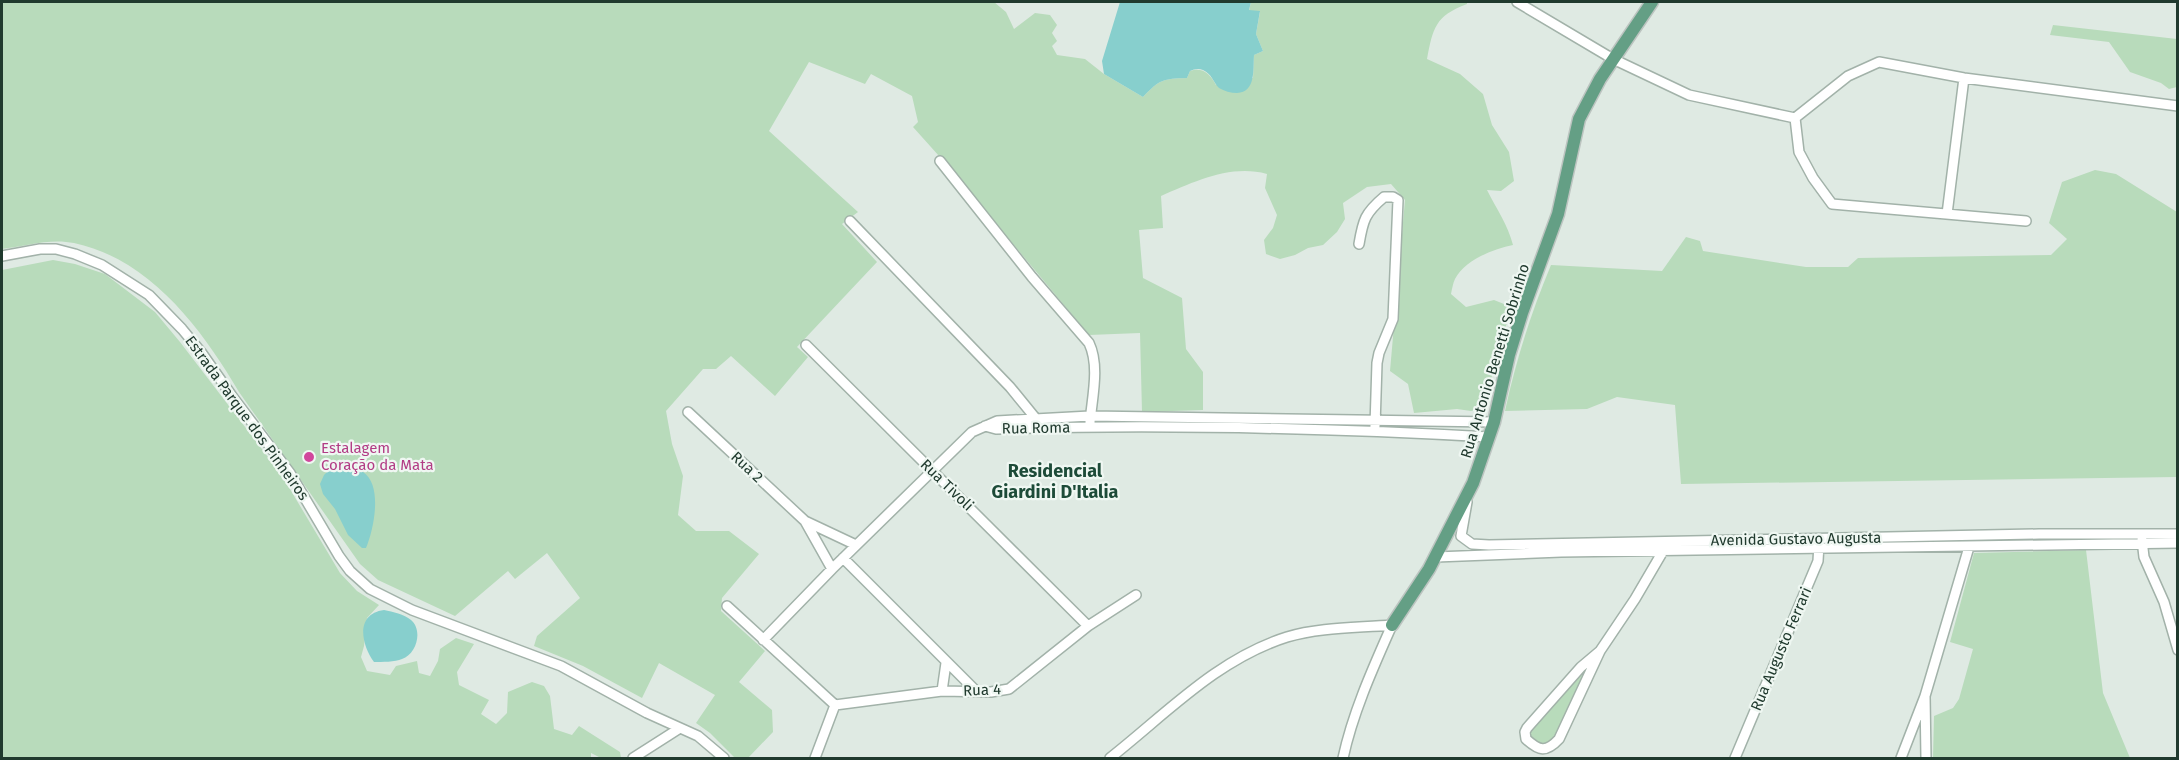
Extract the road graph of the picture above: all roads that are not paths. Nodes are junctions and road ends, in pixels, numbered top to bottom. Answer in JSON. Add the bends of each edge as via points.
{"nodes":[{"id":1,"x":1517,"y":2,"type":"edge"},
{"id":2,"x":1652,"y":2,"type":"edge"},
{"id":3,"x":1613,"y":59,"type":"junction"},
{"id":4,"x":1964,"y":78,"type":"junction"},
{"id":5,"x":2178,"y":106,"type":"edge"},
{"id":6,"x":1794,"y":118,"type":"junction"},
{"id":7,"x":940,"y":161,"type":"dead end"},
{"id":8,"x":1947,"y":214,"type":"junction"},
{"id":9,"x":2026,"y":220,"type":"dead end"},
{"id":10,"x":850,"y":221,"type":"dead end"},
{"id":11,"x":1359,"y":244,"type":"dead end"},
{"id":12,"x":2,"y":256,"type":"edge"},
{"id":13,"x":806,"y":345,"type":"dead end"},
{"id":14,"x":688,"y":412,"type":"dead end"},
{"id":15,"x":1090,"y":416,"type":"junction"},
{"id":16,"x":1287,"y":418,"type":"junction"},
{"id":17,"x":1376,"y":420,"type":"junction"},
{"id":18,"x":1494,"y":422,"type":"junction"},
{"id":19,"x":1038,"y":423,"type":"junction"},
{"id":20,"x":1090,"y":428,"type":"junction"},
{"id":21,"x":1287,"y":429,"type":"junction"},
{"id":22,"x":1376,"y":431,"type":"junction"},
{"id":23,"x":1489,"y":437,"type":"junction"},
{"id":24,"x":933,"y":471,"type":"junction"},
{"id":25,"x":1469,"y":492,"type":"junction"},
{"id":26,"x":805,"y":521,"type":"junction"},
{"id":27,"x":2178,"y":534,"type":"edge"},
{"id":28,"x":1819,"y":538,"type":"junction"},
{"id":29,"x":2142,"y":539,"type":"junction"},
{"id":30,"x":1668,"y":540,"type":"junction"},
{"id":31,"x":2178,"y":543,"type":"edge"},
{"id":32,"x":856,"y":545,"type":"junction"},
{"id":33,"x":1969,"y":547,"type":"junction"},
{"id":34,"x":1819,"y":550,"type":"junction"},
{"id":35,"x":1664,"y":551,"type":"junction"},
{"id":36,"x":1436,"y":557,"type":"junction"},
{"id":37,"x":843,"y":558,"type":"junction"},
{"id":38,"x":832,"y":569,"type":"junction"},
{"id":39,"x":1136,"y":595,"type":"dead end"},
{"id":40,"x":2164,"y":602,"type":"junction"},
{"id":41,"x":727,"y":606,"type":"dead end"},
{"id":42,"x":2178,"y":622,"type":"edge"},
{"id":43,"x":1392,"y":625,"type":"junction"},
{"id":44,"x":1088,"y":626,"type":"junction"},
{"id":45,"x":763,"y":639,"type":"junction"},
{"id":46,"x":2178,"y":650,"type":"edge"},
{"id":47,"x":1599,"y":651,"type":"junction"},
{"id":48,"x":946,"y":663,"type":"junction"},
{"id":49,"x":942,"y":691,"type":"junction"},
{"id":50,"x":976,"y":691,"type":"junction"},
{"id":51,"x":1925,"y":696,"type":"junction"},
{"id":52,"x":835,"y":705,"type":"junction"},
{"id":53,"x":681,"y":728,"type":"junction"},
{"id":54,"x":1735,"y":758,"type":"edge"},
{"id":55,"x":633,"y":759,"type":"edge"},
{"id":56,"x":724,"y":759,"type":"edge"},
{"id":57,"x":815,"y":759,"type":"edge"},
{"id":58,"x":1110,"y":759,"type":"edge"},
{"id":59,"x":1343,"y":759,"type":"edge"},
{"id":60,"x":1901,"y":759,"type":"edge"},
{"id":61,"x":1926,"y":759,"type":"edge"}],
"edges":[{"from":1,"to":3,"type":"street"},
{"from":2,"to":3,"type":"main road","name":"Rua Antonio Benetti Sobrinho"},
{"from":3,"to":6,"type":"street","via":[[1689,95]]},
{"from":3,"to":18,"type":"main road","name":"Rua Antonio Benetti Sobrinho","via":[[1579,119],[1558,214],[1519,324]]},
{"from":4,"to":5,"type":"street"},
{"from":4,"to":6,"type":"street","via":[[1879,62],[1848,76]]},
{"from":4,"to":8,"type":"street"},
{"from":6,"to":8,"type":"street","via":[[1799,152],[1832,204]]},
{"from":7,"to":15,"type":"street","via":[[1089,343],[1094,363]]},
{"from":8,"to":9,"type":"street"},
{"from":10,"to":19,"type":"street","via":[[1010,387]]},
{"from":11,"to":17,"type":"street","via":[[1365,216],[1384,197],[1398,200],[1393,319],[1377,363]]},
{"from":12,"to":53,"type":"street","name":"Estrada Parque dos Pinheiros","via":[[40,249],[75,254],[102,265],[149,295],[201,352],[290,473],[339,556],[370,589],[412,610],[561,666]]},
{"from":13,"to":24,"type":"street","name":"Rua Tivoli"},
{"from":14,"to":26,"type":"street","name":"Rua 2"},
{"from":15,"to":16,"type":"street","name":"Rua Roma"},
{"from":15,"to":19,"type":"street","name":"Rua Roma"},
{"from":15,"to":20,"type":"street"},
{"from":16,"to":17,"type":"street","name":"Rua Roma"},
{"from":16,"to":21,"type":"street"},
{"from":17,"to":18,"type":"street","name":"Rua Roma"},
{"from":17,"to":22,"type":"street"},
{"from":18,"to":23,"type":"main road","name":"Rua Antonio Benetti Sobrinho"},
{"from":19,"to":20,"type":"street","name":"Rua Roma"},
{"from":19,"to":24,"type":"street","name":"Rua Roma","via":[[998,421],[985,426],[972,432]]},
{"from":20,"to":21,"type":"street","name":"Rua Roma"},
{"from":21,"to":22,"type":"street","name":"Rua Roma"},
{"from":22,"to":23,"type":"street","name":"Rua Roma"},
{"from":23,"to":25,"type":"main road","name":"Rua Antonio Benetti Sobrinho"},
{"from":24,"to":32,"type":"street"},
{"from":24,"to":44,"type":"street","name":"Rua Tivoli"},
{"from":25,"to":30,"type":"street","name":"Avenida Gustavo Augusta","via":[[1461,536],[1472,544]]},
{"from":25,"to":36,"type":"main road","name":"Rua Antonio Benetti Sobrinho"},
{"from":26,"to":32,"type":"street","name":"Rua 2"},
{"from":26,"to":38,"type":"street","name":"Rua 2"},
{"from":27,"to":29,"type":"street","name":"Avenida Gustavo Augusta"},
{"from":28,"to":29,"type":"street","name":"Avenida Gustavo Augusta","via":[[2039,534]]},
{"from":28,"to":30,"type":"street","name":"Avenida Gustavo Augusta"},
{"from":28,"to":34,"type":"street","name":"Rua Augusto Ferrari"},
{"from":29,"to":31,"type":"street","name":"Avenida Gustavo Augusta"},
{"from":29,"to":33,"type":"street","name":"Avenida Gustavo Augusta"},
{"from":29,"to":40,"type":"street","via":[[2144,557]]},
{"from":30,"to":35,"type":"street"},
{"from":32,"to":37,"type":"street"},
{"from":33,"to":34,"type":"street","name":"Avenida Gustavo Augusta"},
{"from":33,"to":51,"type":"street"},
{"from":34,"to":35,"type":"street","name":"Avenida Gustavo Augusta"},
{"from":34,"to":54,"type":"street","name":"Rua Augusto Ferrari","via":[[1818,561]]},
{"from":35,"to":36,"type":"street","name":"Avenida Gustavo Augusta"},
{"from":35,"to":47,"type":"street"},
{"from":36,"to":43,"type":"main road","name":"Rua Antonio Benetti Sobrinho"},
{"from":37,"to":38,"type":"street"},
{"from":37,"to":48,"type":"street"},
{"from":38,"to":45,"type":"street"},
{"from":39,"to":44,"type":"street","name":"Rua 4"},
{"from":40,"to":42,"type":"street"},
{"from":40,"to":46,"type":"street"},
{"from":41,"to":45,"type":"street"},
{"from":43,"to":58,"type":"street","via":[[1307,632],[1260,647],[1195,687]]},
{"from":43,"to":59,"type":"street","via":[[1367,680]]},
{"from":44,"to":50,"type":"street","name":"Rua 4","via":[[1009,689]]},
{"from":45,"to":52,"type":"street"},
{"from":47,"to":47,"type":"street","via":[[1527,728],[1526,739],[1538,748],[1551,747],[1559,739]]},
{"from":48,"to":49,"type":"street"},
{"from":48,"to":50,"type":"street"},
{"from":49,"to":50,"type":"street","name":"Rua 4"},
{"from":49,"to":52,"type":"street","name":"Rua 4"},
{"from":51,"to":60,"type":"street"},
{"from":51,"to":61,"type":"street"},
{"from":52,"to":57,"type":"street"},
{"from":53,"to":55,"type":"street"},
{"from":53,"to":56,"type":"street","name":"Estrada Parque dos Pinheiros","via":[[706,742]]}]}
